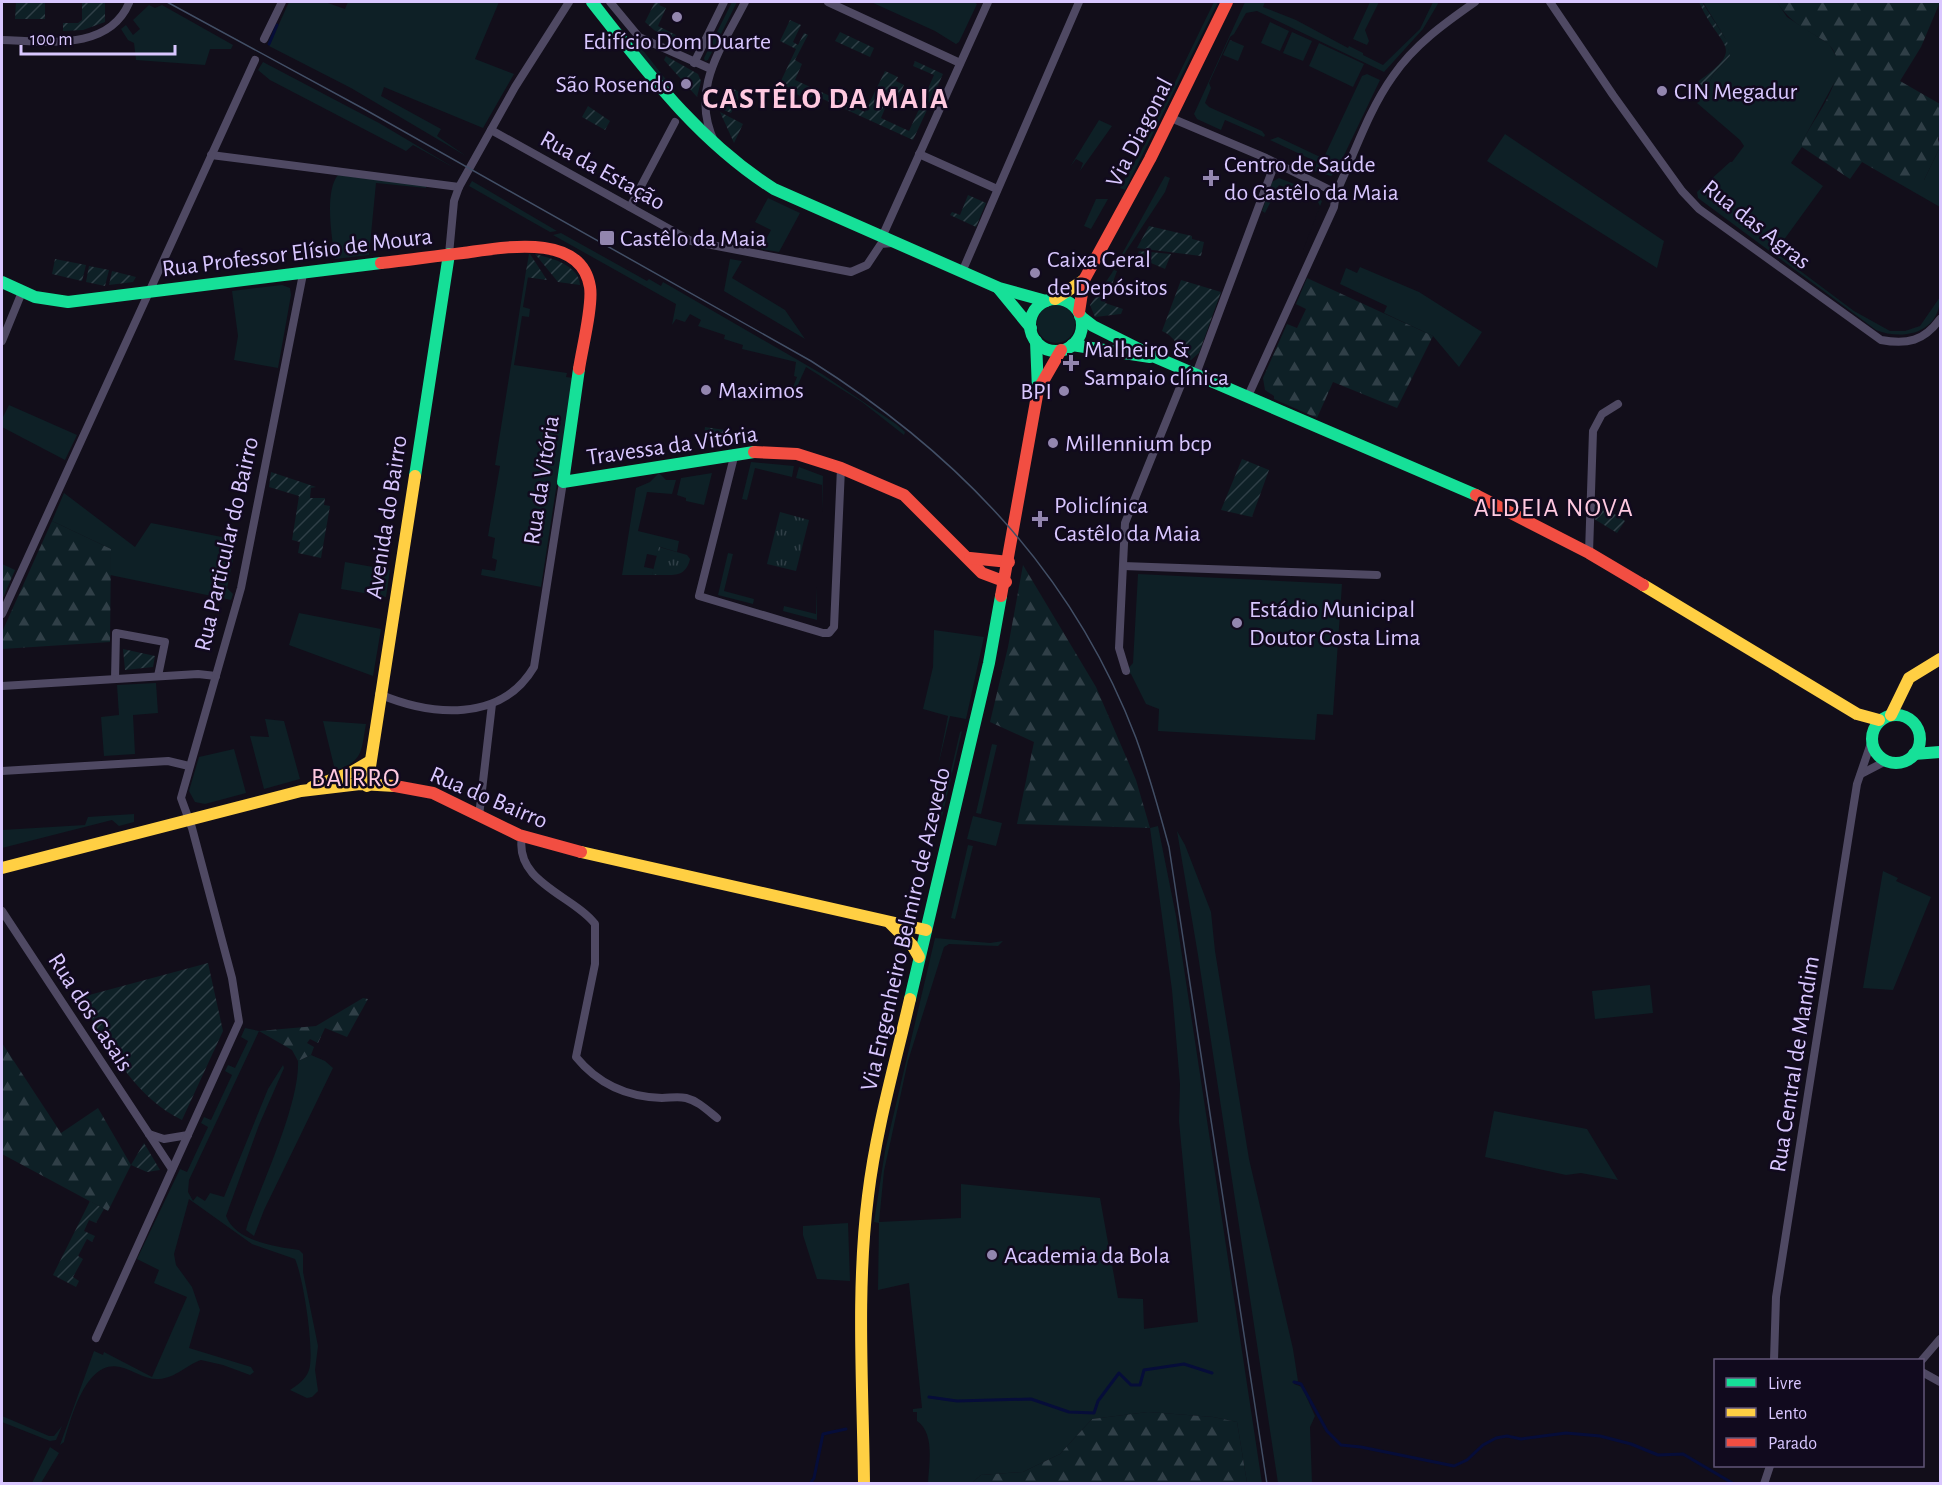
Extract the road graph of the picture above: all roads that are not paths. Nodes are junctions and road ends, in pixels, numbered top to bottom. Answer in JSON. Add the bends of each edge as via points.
{"nodes":[{"id":1,"x":282,"y":2,"type":"edge"},
{"id":2,"x":569,"y":2,"type":"edge"},
{"id":3,"x":592,"y":2,"type":"edge"},
{"id":4,"x":610,"y":2,"type":"edge"},
{"id":5,"x":724,"y":2,"type":"edge"},
{"id":6,"x":745,"y":2,"type":"edge"},
{"id":7,"x":828,"y":2,"type":"edge"},
{"id":8,"x":852,"y":2,"type":"edge"},
{"id":9,"x":988,"y":2,"type":"edge"},
{"id":10,"x":1079,"y":2,"type":"edge"},
{"id":11,"x":1227,"y":2,"type":"edge"},
{"id":12,"x":1475,"y":2,"type":"edge"},
{"id":13,"x":1550,"y":2,"type":"edge"},
{"id":14,"x":129,"y":3,"type":"dead end"},
{"id":15,"x":848,"y":11,"type":"junction"},
{"id":16,"x":264,"y":39,"type":"dead end"},
{"id":17,"x":2,"y":40,"type":"edge"},
{"id":18,"x":255,"y":60,"type":"dead end"},
{"id":19,"x":694,"y":63,"type":"junction"},
{"id":20,"x":960,"y":63,"type":"junction"},
{"id":21,"x":711,"y":69,"type":"junction"},
{"id":22,"x":1171,"y":118,"type":"junction"},
{"id":23,"x":673,"y":126,"type":"dead end"},
{"id":24,"x":491,"y":130,"type":"junction"},
{"id":25,"x":719,"y":153,"type":"junction"},
{"id":26,"x":919,"y":154,"type":"junction"},
{"id":27,"x":211,"y":155,"type":"junction"},
{"id":28,"x":1275,"y":163,"type":"junction"},
{"id":29,"x":459,"y":187,"type":"junction"},
{"id":30,"x":998,"y":189,"type":"junction"},
{"id":31,"x":1336,"y":193,"type":"junction"},
{"id":32,"x":630,"y":207,"type":"junction"},
{"id":33,"x":882,"y":237,"type":"junction"},
{"id":34,"x":896,"y":243,"type":"junction"},
{"id":35,"x":449,"y":254,"type":"junction"},
{"id":36,"x":962,"y":272,"type":"junction"},
{"id":37,"x":303,"y":274,"type":"junction"},
{"id":38,"x":1084,"y":280,"type":"junction"},
{"id":39,"x":2,"y":282,"type":"edge"},
{"id":40,"x":999,"y":288,"type":"junction"},
{"id":41,"x":22,"y":292,"type":"junction"},
{"id":42,"x":149,"y":292,"type":"junction"},
{"id":43,"x":1050,"y":300,"type":"junction"},
{"id":44,"x":1080,"y":314,"type":"junction"},
{"id":45,"x":1941,"y":319,"type":"edge"},
{"id":46,"x":1031,"y":328,"type":"junction"},
{"id":47,"x":2,"y":340,"type":"edge"},
{"id":48,"x":1036,"y":341,"type":"junction"},
{"id":49,"x":1066,"y":348,"type":"junction"},
{"id":50,"x":1155,"y":357,"type":"junction"},
{"id":51,"x":1192,"y":373,"type":"junction"},
{"id":52,"x":1038,"y":390,"type":"junction"},
{"id":53,"x":1248,"y":396,"type":"junction"},
{"id":54,"x":1618,"y":404,"type":"dead end"},
{"id":55,"x":735,"y":453,"type":"junction"},
{"id":56,"x":841,"y":468,"type":"junction"},
{"id":57,"x":563,"y":482,"type":"junction"},
{"id":58,"x":1589,"y":553,"type":"junction"},
{"id":59,"x":970,"y":558,"type":"junction"},
{"id":60,"x":1009,"y":562,"type":"junction"},
{"id":61,"x":1123,"y":566,"type":"junction"},
{"id":62,"x":1377,"y":575,"type":"dead end"},
{"id":63,"x":1006,"y":582,"type":"junction"},
{"id":64,"x":2,"y":614,"type":"edge"},
{"id":65,"x":1941,"y":659,"type":"edge"},
{"id":66,"x":1126,"y":671,"type":"dead end"},
{"id":67,"x":158,"y":676,"type":"junction"},
{"id":68,"x":216,"y":676,"type":"junction"},
{"id":69,"x":115,"y":679,"type":"junction"},
{"id":70,"x":2,"y":686,"type":"edge"},
{"id":71,"x":379,"y":694,"type":"junction"},
{"id":72,"x":1902,"y":694,"type":"junction"},
{"id":73,"x":492,"y":704,"type":"junction"},
{"id":74,"x":1857,"y":714,"type":"junction"},
{"id":75,"x":1907,"y":717,"type":"junction"},
{"id":76,"x":1885,"y":718,"type":"junction"},
{"id":77,"x":1871,"y":739,"type":"junction"},
{"id":78,"x":1920,"y":739,"type":"junction"},
{"id":79,"x":1941,"y":751,"type":"edge"},
{"id":80,"x":1914,"y":754,"type":"junction"},
{"id":81,"x":1886,"y":761,"type":"junction"},
{"id":82,"x":369,"y":762,"type":"junction"},
{"id":83,"x":189,"y":766,"type":"junction"},
{"id":84,"x":2,"y":771,"type":"edge"},
{"id":85,"x":1862,"y":774,"type":"junction"},
{"id":86,"x":367,"y":786,"type":"junction"},
{"id":87,"x":304,"y":791,"type":"junction"},
{"id":88,"x":478,"y":816,"type":"junction"},
{"id":89,"x":188,"y":819,"type":"junction"},
{"id":90,"x":522,"y":837,"type":"junction"},
{"id":91,"x":2,"y":868,"type":"edge"},
{"id":92,"x":2,"y":911,"type":"edge"},
{"id":93,"x":889,"y":922,"type":"junction"},
{"id":94,"x":926,"y":930,"type":"junction"},
{"id":95,"x":919,"y":957,"type":"junction"},
{"id":96,"x":717,"y":1118,"type":"dead end"},
{"id":97,"x":149,"y":1134,"type":"junction"},
{"id":98,"x":188,"y":1135,"type":"junction"},
{"id":99,"x":172,"y":1169,"type":"junction"},
{"id":100,"x":96,"y":1338,"type":"dead end"},
{"id":101,"x":1941,"y":1339,"type":"edge"},
{"id":102,"x":1774,"y":1359,"type":"edge"},
{"id":103,"x":1923,"y":1359,"type":"edge"},
{"id":104,"x":1924,"y":1373,"type":"edge"},
{"id":105,"x":1941,"y":1382,"type":"edge"},
{"id":106,"x":1770,"y":1467,"type":"edge"},
{"id":107,"x":864,"y":1484,"type":"edge"},
{"id":108,"x":1764,"y":1484,"type":"edge"}],
"edges":[{"from":1,"to":16,"type":"street"},
{"from":2,"to":24,"type":"street"},
{"from":3,"to":25,"type":"main road","via":[[690,125]]},
{"from":4,"to":19,"type":"street","via":[[641,38]]},
{"from":5,"to":19,"type":"street"},
{"from":6,"to":21,"type":"street"},
{"from":7,"to":15,"type":"street"},
{"from":8,"to":15,"type":"street"},
{"from":9,"to":20,"type":"street"},
{"from":10,"to":30,"type":"street"},
{"from":11,"to":22,"type":"main road","name":"Via Diagonal"},
{"from":12,"to":31,"type":"street","via":[[1435,31],[1393,76]]},
{"from":13,"to":45,"type":"street","name":"Rua das Agras","via":[[1699,209],[1881,340],[1917,340],[1933,330]]},
{"from":14,"to":17,"type":"street","via":[[119,21],[95,36],[69,41]]},
{"from":15,"to":20,"type":"street"},
{"from":18,"to":27,"type":"street"},
{"from":19,"to":21,"type":"street"},
{"from":20,"to":26,"type":"street"},
{"from":21,"to":25,"type":"street","via":[[705,88],[705,114]]},
{"from":22,"to":28,"type":"street"},
{"from":22,"to":38,"type":"main road","name":"Via Diagonal"},
{"from":23,"to":32,"type":"street"},
{"from":24,"to":29,"type":"street"},
{"from":24,"to":32,"type":"street","name":"Rua da Estação"},
{"from":25,"to":33,"type":"main road","via":[[774,189]]},
{"from":26,"to":30,"type":"street"},
{"from":26,"to":33,"type":"street"},
{"from":27,"to":29,"type":"street"},
{"from":27,"to":42,"type":"street"},
{"from":28,"to":31,"type":"street"},
{"from":28,"to":51,"type":"street"},
{"from":29,"to":35,"type":"street"},
{"from":30,"to":36,"type":"street"},
{"from":31,"to":53,"type":"street","via":[[1334,207]]},
{"from":32,"to":34,"type":"street","name":"Rua da Estação","via":[[691,241],[851,272],[867,265],[880,244]]},
{"from":33,"to":34,"type":"main road"},
{"from":34,"to":36,"type":"main road"},
{"from":35,"to":37,"type":"main road","name":"Rua Professor Elísio de Moura"},
{"from":35,"to":57,"type":"main road","name":"Rua da Vitória","via":[[541,246],[568,256],[587,276],[590,294]]},
{"from":35,"to":71,"type":"main road","name":"Avenida do Bairro"},
{"from":36,"to":40,"type":"main road"},
{"from":37,"to":42,"type":"main road","name":"Rua Professor Elísio de Moura"},
{"from":37,"to":68,"type":"street","name":"Rua Particular do Bairro","via":[[236,609]]},
{"from":38,"to":43,"type":"main road","name":"Via Diagonal"},
{"from":38,"to":44,"type":"main road","name":"Via Diagonal"},
{"from":39,"to":41,"type":"main road","name":"Rua Professor Elísio de Moura"},
{"from":40,"to":43,"type":"main road"},
{"from":40,"to":46,"type":"main road"},
{"from":41,"to":42,"type":"main road","name":"Rua Professor Elísio de Moura","via":[[68,302]]},
{"from":41,"to":47,"type":"street"},
{"from":42,"to":64,"type":"street"},
{"from":43,"to":44,"type":"main road","via":[[1069,302]]},
{"from":43,"to":46,"type":"main road","via":[[1033,314]]},
{"from":44,"to":49,"type":"main road","via":[[1081,332]]},
{"from":44,"to":50,"type":"main road","via":[[1093,326]]},
{"from":46,"to":48,"type":"main road"},
{"from":48,"to":49,"type":"main road","via":[[1047,349]]},
{"from":48,"to":52,"type":"main road","name":"Via Engenheiro Belmiro de Azevedo"},
{"from":49,"to":50,"type":"main road","via":[[1092,346]]},
{"from":49,"to":52,"type":"main road","name":"Via Engenheiro Belmiro de Azevedo"},
{"from":50,"to":51,"type":"main road"},
{"from":51,"to":53,"type":"main road"},
{"from":51,"to":61,"type":"street","via":[[1125,523]]},
{"from":52,"to":60,"type":"main road","name":"Via Engenheiro Belmiro de Azevedo"},
{"from":53,"to":58,"type":"main road","via":[[1500,506]]},
{"from":54,"to":58,"type":"street","via":[[1602,414],[1592,441]]},
{"from":55,"to":56,"type":"main road","name":"Travessa da Vitória","via":[[797,454]]},
{"from":55,"to":56,"type":"street","via":[[699,596],[821,633],[832,630]]},
{"from":55,"to":57,"type":"main road","name":"Travessa da Vitória"},
{"from":56,"to":59,"type":"main road","name":"Travessa da Vitória","via":[[904,495]]},
{"from":57,"to":73,"type":"street","name":"Rua da Vitória","via":[[534,667],[521,685],[501,702]]},
{"from":58,"to":74,"type":"main road"},
{"from":59,"to":60,"type":"main road"},
{"from":59,"to":63,"type":"main road","name":"Travessa da Vitória","via":[[988,577]]},
{"from":60,"to":63,"type":"main road","name":"Via Engenheiro Belmiro de Azevedo"},
{"from":61,"to":62,"type":"street"},
{"from":61,"to":66,"type":"street","via":[[1119,648]]},
{"from":63,"to":94,"type":"main road","name":"Via Engenheiro Belmiro de Azevedo"},
{"from":65,"to":72,"type":"main road","via":[[1915,673]]},
{"from":67,"to":68,"type":"street"},
{"from":67,"to":69,"type":"street"},
{"from":67,"to":69,"type":"street","via":[[165,642],[116,633]]},
{"from":68,"to":83,"type":"street","name":"Rua Particular do Bairro"},
{"from":69,"to":70,"type":"street"},
{"from":71,"to":73,"type":"street","name":"Rua da Vitória","via":[[440,712]]},
{"from":71,"to":82,"type":"main road","name":"Avenida do Bairro"},
{"from":72,"to":75,"type":"main road"},
{"from":72,"to":76,"type":"main road"},
{"from":73,"to":88,"type":"street"},
{"from":74,"to":76,"type":"main road"},
{"from":74,"to":77,"type":"main road"},
{"from":75,"to":76,"type":"main road"},
{"from":75,"to":78,"type":"main road","via":[[1916,726]]},
{"from":76,"to":77,"type":"main road"},
{"from":77,"to":81,"type":"main road","via":[[1874,751]]},
{"from":77,"to":85,"type":"street","name":"Rua Central de Mandim"},
{"from":78,"to":79,"type":"main road"},
{"from":78,"to":80,"type":"main road"},
{"from":79,"to":80,"type":"main road"},
{"from":80,"to":81,"type":"main road","via":[[1901,763]]},
{"from":81,"to":85,"type":"street"},
{"from":82,"to":86,"type":"main road","name":"Avenida do Bairro"},
{"from":82,"to":87,"type":"main road"},
{"from":83,"to":84,"type":"street","via":[[168,761]]},
{"from":83,"to":89,"type":"street","name":"Rua Particular do Bairro","via":[[181,798]]},
{"from":85,"to":102,"type":"street","name":"Rua Central de Mandim","via":[[1852,815],[1776,1297]]},
{"from":86,"to":87,"type":"main road","name":"Rua do Bairro"},
{"from":86,"to":88,"type":"main road","name":"Rua do Bairro","via":[[398,786],[434,793]]},
{"from":87,"to":89,"type":"main road","name":"Rua do Bairro"},
{"from":88,"to":90,"type":"main road","name":"Rua do Bairro"},
{"from":89,"to":91,"type":"main road","name":"Rua do Bairro"},
{"from":89,"to":98,"type":"street","name":"Rua Particular do Bairro","via":[[240,1016],[237,1031]]},
{"from":90,"to":93,"type":"main road","name":"Rua do Bairro"},
{"from":90,"to":96,"type":"street","via":[[527,865],[537,879],[579,907],[595,924],[595,964],[576,1057],[587,1071],[619,1092],[687,1098]]},
{"from":92,"to":97,"type":"street","name":"Rua dos Casais"},
{"from":93,"to":94,"type":"main road","name":"Rua do Bairro"},
{"from":93,"to":95,"type":"main road"},
{"from":94,"to":95,"type":"main road","name":"Via Engenheiro Belmiro de Azevedo"},
{"from":95,"to":107,"type":"main road","name":"Via Engenheiro Belmiro de Azevedo","via":[[873,1157],[864,1222]]},
{"from":97,"to":98,"type":"street","via":[[164,1139]]},
{"from":97,"to":99,"type":"street","name":"Rua dos Casais"},
{"from":98,"to":99,"type":"street","name":"Rua Particular do Bairro"},
{"from":99,"to":100,"type":"street"},
{"from":101,"to":103,"type":"street"},
{"from":104,"to":105,"type":"street"},
{"from":106,"to":108,"type":"street"}]}
